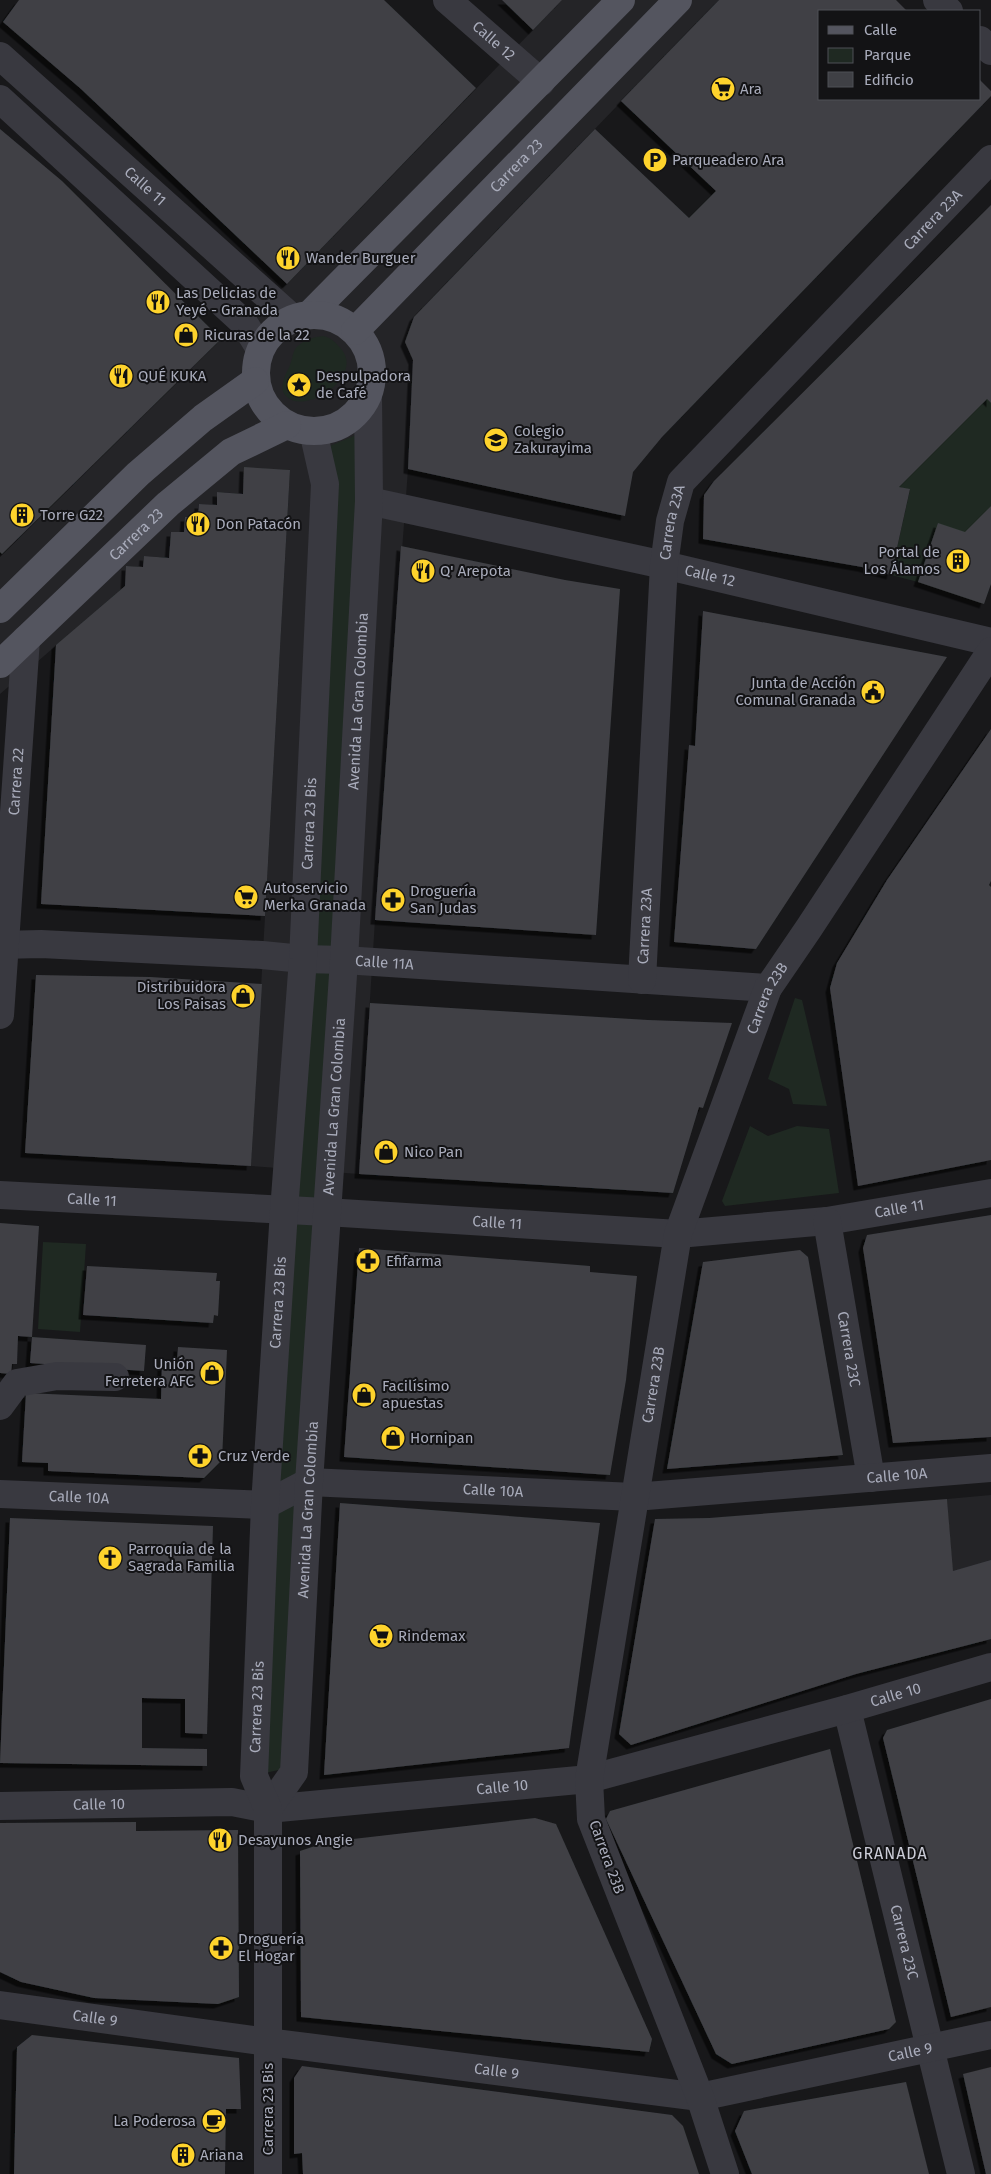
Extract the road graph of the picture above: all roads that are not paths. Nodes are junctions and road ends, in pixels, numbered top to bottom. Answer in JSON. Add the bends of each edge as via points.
{"nodes":[{"id":1,"x":448,"y":0,"type":"edge"},
{"id":2,"x":620,"y":0,"type":"edge"},
{"id":3,"x":678,"y":0,"type":"edge"},
{"id":4,"x":937,"y":0,"type":"edge"},
{"id":5,"x":948,"y":10,"type":"edge"},
{"id":6,"x":981,"y":41,"type":"edge"},
{"id":7,"x":991,"y":51,"type":"edge"},
{"id":8,"x":0,"y":56,"type":"edge"},
{"id":9,"x":541,"y":82,"type":"junction"},
{"id":10,"x":0,"y":98,"type":"edge"},
{"id":11,"x":991,"y":159,"type":"edge"},
{"id":12,"x":301,"y":316,"type":"junction"},
{"id":13,"x":355,"y":331,"type":"junction"},
{"id":14,"x":260,"y":349,"type":"junction"},
{"id":15,"x":255,"y":381,"type":"junction"},
{"id":16,"x":368,"y":395,"type":"junction"},
{"id":17,"x":287,"y":425,"type":"junction"},
{"id":18,"x":313,"y":431,"type":"junction"},
{"id":19,"x":369,"y":500,"type":"junction"},
{"id":20,"x":664,"y":565,"type":"junction"},
{"id":21,"x":0,"y":608,"type":"edge"},
{"id":22,"x":26,"y":639,"type":"junction"},
{"id":23,"x":991,"y":642,"type":"edge"},
{"id":24,"x":991,"y":651,"type":"edge"},
{"id":25,"x":0,"y":664,"type":"edge"},
{"id":26,"x":2,"y":946,"type":"edge"},
{"id":27,"x":303,"y":960,"type":"junction"},
{"id":28,"x":344,"y":960,"type":"junction"},
{"id":29,"x":642,"y":980,"type":"junction"},
{"id":30,"x":768,"y":988,"type":"junction"},
{"id":31,"x":0,"y":1015,"type":"edge"},
{"id":32,"x":991,"y":1193,"type":"edge"},
{"id":33,"x":0,"y":1195,"type":"edge"},
{"id":34,"x":284,"y":1211,"type":"junction"},
{"id":35,"x":326,"y":1212,"type":"junction"},
{"id":36,"x":827,"y":1221,"type":"junction"},
{"id":37,"x":678,"y":1234,"type":"junction"},
{"id":38,"x":115,"y":1377,"type":"dead end"},
{"id":39,"x":0,"y":1406,"type":"edge"},
{"id":40,"x":991,"y":1468,"type":"edge"},
{"id":41,"x":871,"y":1478,"type":"junction"},
{"id":42,"x":309,"y":1482,"type":"junction"},
{"id":43,"x":0,"y":1494,"type":"edge"},
{"id":44,"x":634,"y":1498,"type":"junction"},
{"id":45,"x":265,"y":1505,"type":"junction"},
{"id":46,"x":991,"y":1667,"type":"edge"},
{"id":47,"x":847,"y":1709,"type":"junction"},
{"id":48,"x":589,"y":1779,"type":"junction"},
{"id":49,"x":0,"y":1806,"type":"edge"},
{"id":50,"x":268,"y":1809,"type":"junction"},
{"id":51,"x":0,"y":2005,"type":"edge"},
{"id":52,"x":991,"y":2035,"type":"edge"},
{"id":53,"x":268,"y":2042,"type":"junction"},
{"id":54,"x":930,"y":2049,"type":"junction"},
{"id":55,"x":700,"y":2097,"type":"junction"},
{"id":56,"x":268,"y":2174,"type":"edge"},
{"id":57,"x":725,"y":2174,"type":"edge"},
{"id":58,"x":961,"y":2174,"type":"edge"}],
"edges":[{"from":1,"to":9,"type":"street","name":"Calle 12"},
{"from":2,"to":9,"type":"main road"},
{"from":3,"to":13,"type":"main road","name":"Carrera 23"},
{"from":4,"to":5,"type":"street"},
{"from":6,"to":7,"type":"street"},
{"from":8,"to":12,"type":"street","name":"Calle 11"},
{"from":9,"to":12,"type":"main road"},
{"from":10,"to":14,"type":"street","via":[[244,323]]},
{"from":11,"to":20,"type":"street","name":"Carrera 23A","via":[[681,482],[670,521]]},
{"from":12,"to":13,"type":"main road","via":[[335,318]]},
{"from":12,"to":14,"type":"main road","via":[[270,333]]},
{"from":13,"to":16,"type":"main road","via":[[369,352],[373,377]]},
{"from":14,"to":15,"type":"main road"},
{"from":15,"to":17,"type":"main road","via":[[262,401]]},
{"from":15,"to":21,"type":"main road","via":[[204,418],[138,474]]},
{"from":16,"to":18,"type":"main road","via":[[359,411],[344,423]]},
{"from":16,"to":19,"type":"street","name":"Avenida La Gran Colombia"},
{"from":17,"to":18,"type":"main road"},
{"from":17,"to":22,"type":"main road","name":"Carrera 23","via":[[231,452],[168,504]]},
{"from":18,"to":27,"type":"street","name":"Carrera 23 Bis","via":[[325,484]]},
{"from":19,"to":20,"type":"street","name":"Calle 12"},
{"from":19,"to":28,"type":"street","name":"Avenida La Gran Colombia"},
{"from":20,"to":23,"type":"street","name":"Calle 12"},
{"from":20,"to":29,"type":"street","name":"Carrera 23A"},
{"from":22,"to":25,"type":"main road","name":"Carrera 23"},
{"from":22,"to":26,"type":"street","name":"Carrera 22"},
{"from":24,"to":30,"type":"street","name":"Carrera 23B"},
{"from":26,"to":27,"type":"street","name":"Calle 11A","via":[[41,944]]},
{"from":26,"to":31,"type":"street","name":"Carrera 22"},
{"from":27,"to":28,"type":"street","name":"Calle 11A"},
{"from":27,"to":34,"type":"street","name":"Carrera 23 Bis"},
{"from":28,"to":29,"type":"street","name":"Calle 11A"},
{"from":28,"to":35,"type":"street","name":"Avenida La Gran Colombia"},
{"from":29,"to":30,"type":"street","name":"Calle 11A"},
{"from":30,"to":37,"type":"street","name":"Carrera 23B"},
{"from":32,"to":36,"type":"street","name":"Calle 11"},
{"from":33,"to":34,"type":"street","name":"Calle 11"},
{"from":34,"to":35,"type":"street","name":"Calle 11"},
{"from":34,"to":45,"type":"street","name":"Carrera 23 Bis"},
{"from":35,"to":37,"type":"street","name":"Calle 11"},
{"from":35,"to":42,"type":"street","name":"Avenida La Gran Colombia"},
{"from":36,"to":37,"type":"street","name":"Calle 11"},
{"from":36,"to":41,"type":"street","name":"Carrera 23C"},
{"from":37,"to":44,"type":"street","name":"Carrera 23B"},
{"from":38,"to":39,"type":"street","via":[[57,1376],[17,1383]]},
{"from":40,"to":41,"type":"street","name":"Calle 10A"},
{"from":41,"to":44,"type":"street","name":"Calle 10A"},
{"from":42,"to":44,"type":"street","name":"Calle 10A"},
{"from":42,"to":45,"type":"street","name":"Calle 10A"},
{"from":42,"to":50,"type":"street","name":"Avenida La Gran Colombia","via":[[294,1772]]},
{"from":43,"to":45,"type":"street","name":"Calle 10A"},
{"from":44,"to":48,"type":"street","name":"Carrera 23B"},
{"from":45,"to":50,"type":"street","name":"Carrera 23 Bis","via":[[254,1776]]},
{"from":46,"to":47,"type":"street","name":"Calle 10"},
{"from":47,"to":48,"type":"street","name":"Calle 10"},
{"from":47,"to":54,"type":"street","name":"Carrera 23C"},
{"from":48,"to":50,"type":"street","name":"Calle 10"},
{"from":48,"to":55,"type":"street","name":"Carrera 23B","via":[[591,1819]]},
{"from":49,"to":50,"type":"street","name":"Calle 10","via":[[232,1802]]},
{"from":50,"to":53,"type":"street","name":"Carrera 23 Bis"},
{"from":51,"to":53,"type":"street","name":"Calle 9"},
{"from":52,"to":54,"type":"street","name":"Calle 9"},
{"from":53,"to":55,"type":"street","name":"Calle 9"},
{"from":53,"to":56,"type":"street","name":"Carrera 23 Bis"},
{"from":54,"to":55,"type":"street","name":"Calle 9"},
{"from":54,"to":58,"type":"street","name":"Carrera 23C"},
{"from":55,"to":57,"type":"street","name":"Carrera 23B"}]}
